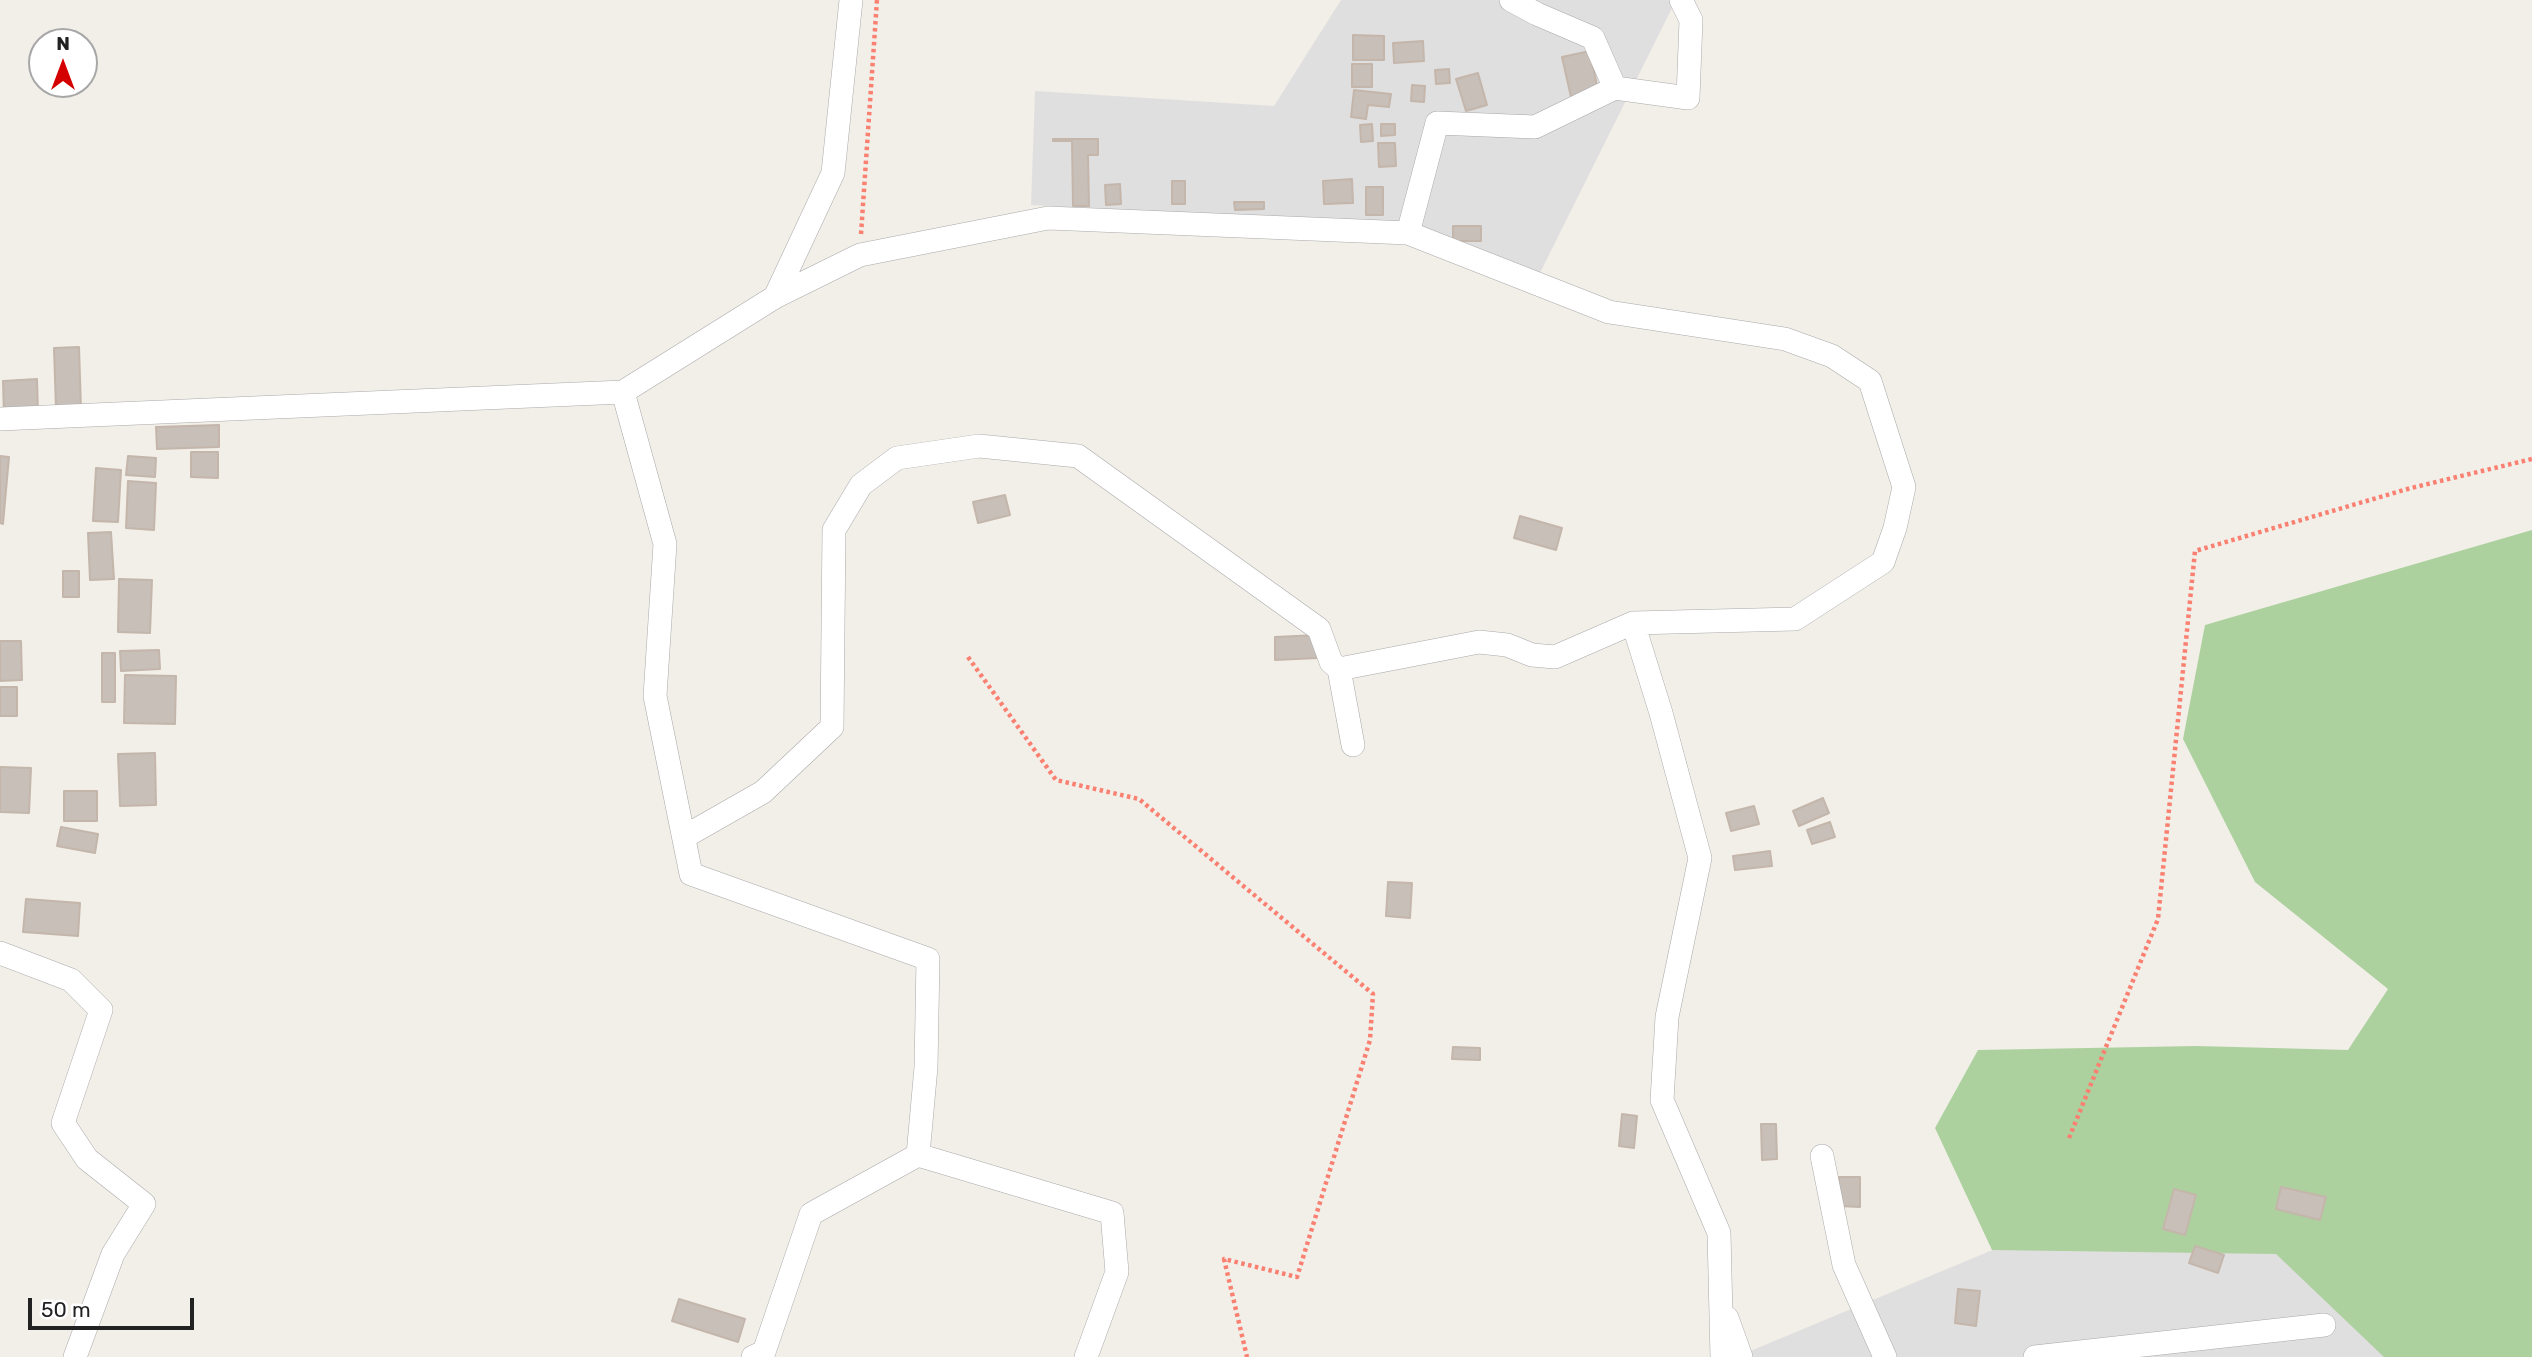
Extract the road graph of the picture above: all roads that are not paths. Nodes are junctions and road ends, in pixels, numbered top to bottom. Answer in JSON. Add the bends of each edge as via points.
{"nodes":[{"id":1,"x":851,"y":0,"type":"edge"},
{"id":2,"x":1511,"y":0,"type":"edge"},
{"id":3,"x":1681,"y":0,"type":"edge"},
{"id":4,"x":1615,"y":88,"type":"junction"},
{"id":5,"x":1408,"y":233,"type":"junction"},
{"id":6,"x":775,"y":297,"type":"junction"},
{"id":7,"x":623,"y":392,"type":"junction"},
{"id":8,"x":0,"y":419,"type":"edge"},
{"id":9,"x":1633,"y":623,"type":"junction"},
{"id":10,"x":1339,"y":669,"type":"junction"},
{"id":11,"x":1353,"y":745,"type":"dead end"},
{"id":12,"x":684,"y":837,"type":"junction"},
{"id":13,"x":0,"y":953,"type":"edge"},
{"id":14,"x":918,"y":1154,"type":"junction"},
{"id":15,"x":1822,"y":1156,"type":"dead end"},
{"id":16,"x":1722,"y":1302,"type":"junction"},
{"id":17,"x":2325,"y":1325,"type":"dead end"},
{"id":18,"x":75,"y":1357,"type":"edge"},
{"id":19,"x":753,"y":1357,"type":"edge"},
{"id":20,"x":1086,"y":1357,"type":"edge"},
{"id":21,"x":1710,"y":1357,"type":"edge"},
{"id":22,"x":1721,"y":1357,"type":"edge"},
{"id":23,"x":1741,"y":1357,"type":"edge"},
{"id":24,"x":1885,"y":1357,"type":"edge"},
{"id":25,"x":2035,"y":1357,"type":"edge"}],
"edges":[{"from":1,"to":6,"type":"street","via":[[833,173]]},
{"from":2,"to":4,"type":"street","via":[[1593,38]]},
{"from":3,"to":4,"type":"street","via":[[1690,20],[1688,98]]},
{"from":4,"to":5,"type":"street","via":[[1535,127],[1437,123]]},
{"from":5,"to":6,"type":"street","via":[[1048,218],[860,255]]},
{"from":5,"to":9,"type":"street","via":[[1609,312],[1785,339],[1832,356],[1870,381],[1904,487],[1883,562],[1795,619]]},
{"from":6,"to":7,"type":"street"},
{"from":7,"to":8,"type":"street"},
{"from":7,"to":12,"type":"street","via":[[665,544],[655,696]]},
{"from":9,"to":10,"type":"street","via":[[1555,657],[1479,642]]},
{"from":9,"to":16,"type":"street","via":[[1700,858],[1667,1017],[1662,1100],[1719,1233]]},
{"from":10,"to":11,"type":"street"},
{"from":10,"to":12,"type":"street","via":[[1331,662],[1319,629],[1078,456],[979,446],[897,458],[861,485],[834,530],[832,727],[763,792]]},
{"from":12,"to":14,"type":"street","via":[[691,874],[928,959],[926,1067]]},
{"from":13,"to":18,"type":"street","via":[[71,980],[101,1010],[63,1123],[87,1159],[144,1203],[113,1254]]},
{"from":14,"to":19,"type":"street","via":[[811,1214],[764,1352]]},
{"from":14,"to":20,"type":"street","via":[[1112,1213],[1117,1272]]},
{"from":15,"to":24,"type":"street","via":[[1844,1265]]},
{"from":16,"to":21,"type":"street"},
{"from":16,"to":22,"type":"street"},
{"from":16,"to":23,"type":"street"},
{"from":17,"to":25,"type":"street"}]}
